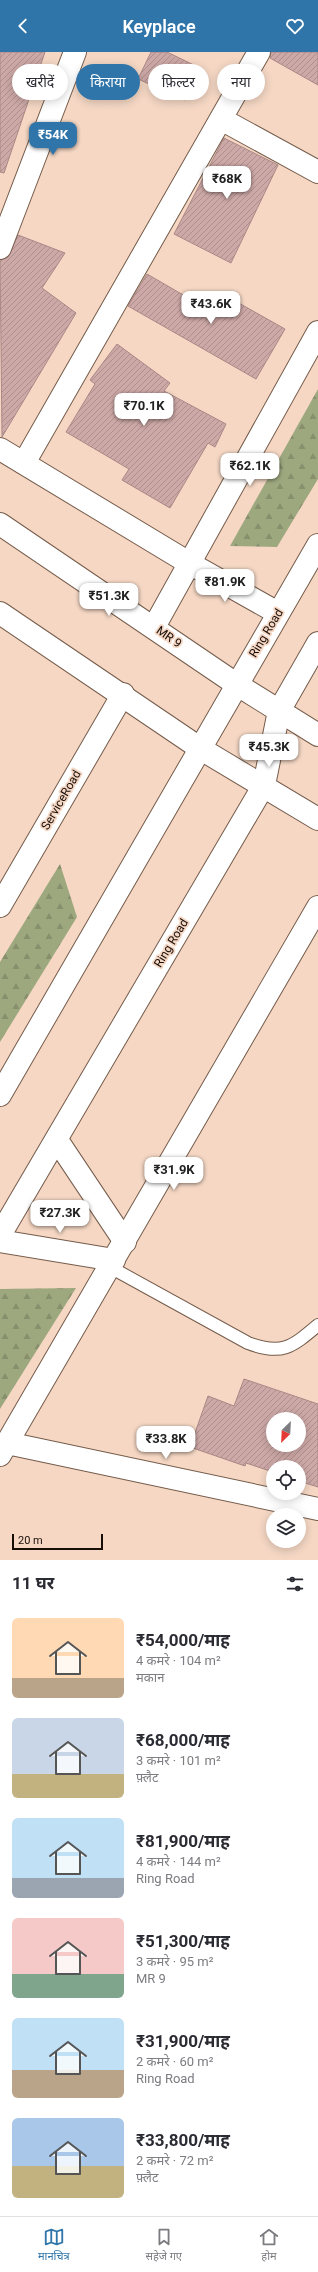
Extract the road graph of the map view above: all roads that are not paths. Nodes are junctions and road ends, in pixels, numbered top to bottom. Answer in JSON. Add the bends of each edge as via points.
{"nodes":[{"id":1,"x":75,"y":52,"type":"edge"},
{"id":2,"x":259,"y":52,"type":"edge"},
{"id":3,"x":221,"y":118,"type":"junction"},
{"id":4,"x":318,"y":172,"type":"edge"},
{"id":5,"x":0,"y":248,"type":"edge"},
{"id":6,"x":318,"y":332,"type":"edge"},
{"id":7,"x":0,"y":449,"type":"edge"},
{"id":8,"x":24,"y":463,"type":"junction"},
{"id":9,"x":0,"y":524,"type":"edge"},
{"id":10,"x":318,"y":545,"type":"edge"},
{"id":11,"x":189,"y":563,"type":"junction"},
{"id":12,"x":0,"y":613,"type":"edge"},
{"id":13,"x":278,"y":613,"type":"junction"},
{"id":14,"x":154,"y":626,"type":"junction"},
{"id":15,"x":318,"y":643,"type":"edge"},
{"id":16,"x":236,"y":684,"type":"junction"},
{"id":17,"x":122,"y":694,"type":"junction"},
{"id":18,"x":279,"y":711,"type":"junction"},
{"id":19,"x":318,"y":735,"type":"edge"},
{"id":20,"x":201,"y":749,"type":"junction"},
{"id":21,"x":264,"y":785,"type":"junction"},
{"id":22,"x":318,"y":819,"type":"edge"},
{"id":23,"x":0,"y":906,"type":"edge"},
{"id":24,"x":318,"y":907,"type":"edge"},
{"id":25,"x":0,"y":1095,"type":"edge"},
{"id":26,"x":57,"y":1140,"type":"junction"},
{"id":27,"x":0,"y":1234,"type":"edge"},
{"id":28,"x":0,"y":1241,"type":"edge"},
{"id":29,"x":116,"y":1257,"type":"junction"},
{"id":30,"x":318,"y":1325,"type":"edge"},
{"id":31,"x":4,"y":1449,"type":"edge"},
{"id":32,"x":318,"y":1509,"type":"edge"}],
"edges":[{"from":1,"to":5,"type":"street"},
{"from":2,"to":3,"type":"street"},
{"from":3,"to":4,"type":"street"},
{"from":3,"to":8,"type":"street"},
{"from":6,"to":11,"type":"street"},
{"from":7,"to":8,"type":"street"},
{"from":8,"to":11,"type":"street"},
{"from":9,"to":14,"type":"street","name":"MR 9"},
{"from":10,"to":13,"type":"street","name":"Ring Road"},
{"from":11,"to":13,"type":"street"},
{"from":11,"to":14,"type":"street"},
{"from":12,"to":17,"type":"street"},
{"from":13,"to":16,"type":"street","name":"Ring Road"},
{"from":14,"to":16,"type":"street","name":"MR 9"},
{"from":15,"to":18,"type":"street","name":"Ring Road"},
{"from":16,"to":18,"type":"street","name":"MR 9"},
{"from":16,"to":20,"type":"street","name":"Ring Road"},
{"from":17,"to":20,"type":"street"},
{"from":17,"to":23,"type":"street","name":"ServiceRoad"},
{"from":18,"to":19,"type":"street","name":"MR 9"},
{"from":18,"to":21,"type":"street","name":"Ring Road"},
{"from":20,"to":21,"type":"street"},
{"from":20,"to":25,"type":"street","name":"Ring Road"},
{"from":21,"to":22,"type":"street"},
{"from":21,"to":26,"type":"street","name":"Ring Road"},
{"from":24,"to":29,"type":"street"},
{"from":26,"to":27,"type":"street","name":"Ring Road"},
{"from":26,"to":29,"type":"street"},
{"from":28,"to":29,"type":"street"},
{"from":29,"to":30,"type":"lane","via":[[248,1343],[263,1349],[286,1348],[300,1341]]},
{"from":29,"to":31,"type":"street"},
{"from":31,"to":32,"type":"street"}]}
